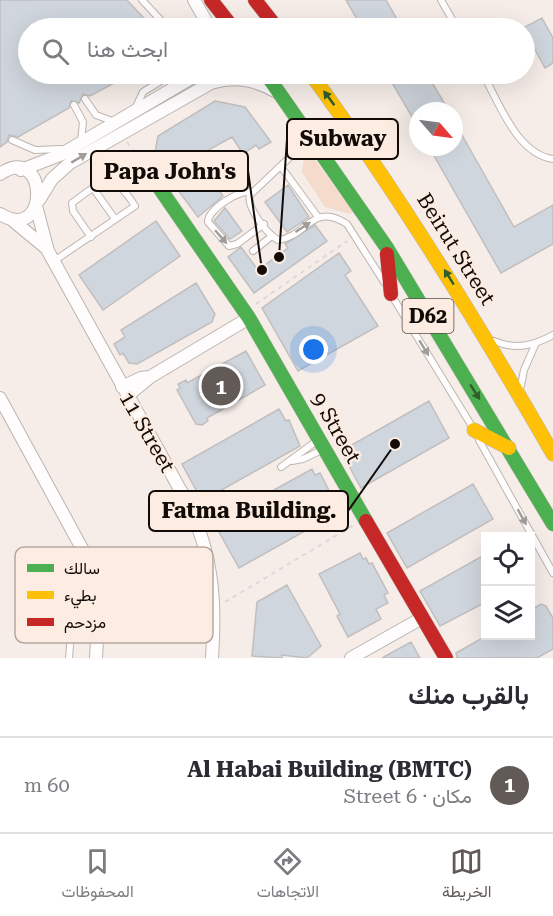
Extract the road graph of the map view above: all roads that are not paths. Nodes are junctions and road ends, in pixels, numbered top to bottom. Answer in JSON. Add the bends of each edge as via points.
{"nodes":[{"id":1,"x":142,"y":0,"type":"edge"},
{"id":2,"x":194,"y":0,"type":"edge"},
{"id":3,"x":211,"y":0,"type":"edge"},
{"id":4,"x":255,"y":0,"type":"edge"},
{"id":5,"x":441,"y":0,"type":"edge"},
{"id":6,"x":159,"y":18,"type":"edge"},
{"id":7,"x":204,"y":18,"type":"edge"},
{"id":8,"x":225,"y":18,"type":"edge"},
{"id":9,"x":269,"y":18,"type":"edge"},
{"id":10,"x":451,"y":18,"type":"edge"},
{"id":11,"x":156,"y":84,"type":"edge"},
{"id":12,"x":181,"y":84,"type":"edge"},
{"id":13,"x":210,"y":84,"type":"edge"},
{"id":14,"x":259,"y":84,"type":"edge"},
{"id":15,"x":274,"y":84,"type":"edge"},
{"id":16,"x":317,"y":84,"type":"edge"},
{"id":17,"x":489,"y":84,"type":"edge"},
{"id":18,"x":283,"y":95,"type":"junction"},
{"id":19,"x":85,"y":99,"type":"dead end"},
{"id":20,"x":74,"y":105,"type":"dead end"},
{"id":21,"x":92,"y":111,"type":"junction"},
{"id":22,"x":134,"y":112,"type":"junction"},
{"id":23,"x":296,"y":113,"type":"junction"},
{"id":24,"x":81,"y":117,"type":"junction"},
{"id":25,"x":118,"y":128,"type":"junction"},
{"id":26,"x":12,"y":140,"type":"dead end"},
{"id":27,"x":79,"y":143,"type":"junction"},
{"id":28,"x":553,"y":159,"type":"edge"},
{"id":29,"x":143,"y":164,"type":"road end"},
{"id":30,"x":282,"y":168,"type":"junction"},
{"id":31,"x":21,"y":170,"type":"junction"},
{"id":32,"x":0,"y":174,"type":"edge"},
{"id":33,"x":93,"y":188,"type":"junction"},
{"id":34,"x":253,"y":192,"type":"junction"},
{"id":35,"x":37,"y":203,"type":"junction"},
{"id":36,"x":4,"y":217,"type":"edge"},
{"id":37,"x":318,"y":217,"type":"junction"},
{"id":38,"x":115,"y":219,"type":"junction"},
{"id":39,"x":264,"y":224,"type":"junction"},
{"id":40,"x":272,"y":236,"type":"junction"},
{"id":41,"x":90,"y":237,"type":"junction"},
{"id":42,"x":387,"y":248,"type":"junction"},
{"id":43,"x":253,"y":251,"type":"dead end"},
{"id":44,"x":51,"y":256,"type":"junction"},
{"id":45,"x":391,"y":294,"type":"junction"},
{"id":46,"x":247,"y":315,"type":"junction"},
{"id":47,"x":553,"y":335,"type":"edge"},
{"id":48,"x":485,"y":336,"type":"junction"},
{"id":49,"x":534,"y":345,"type":"junction"},
{"id":50,"x":124,"y":392,"type":"junction"},
{"id":51,"x":520,"y":396,"type":"junction"},
{"id":52,"x":0,"y":398,"type":"edge"},
{"id":53,"x":474,"y":430,"type":"junction"},
{"id":54,"x":321,"y":444,"type":"junction"},
{"id":55,"x":510,"y":448,"type":"junction"},
{"id":56,"x":553,"y":454,"type":"edge"},
{"id":57,"x":281,"y":467,"type":"dead end"},
{"id":58,"x":553,"y":524,"type":"edge"},
{"id":59,"x":82,"y":547,"type":"edge"},
{"id":60,"x":204,"y":547,"type":"edge"},
{"id":61,"x":553,"y":573,"type":"edge"},
{"id":62,"x":213,"y":591,"type":"edge"},
{"id":63,"x":422,"y":618,"type":"junction"},
{"id":64,"x":213,"y":641,"type":"edge"},
{"id":65,"x":70,"y":643,"type":"edge"},
{"id":66,"x":97,"y":643,"type":"edge"},
{"id":67,"x":213,"y":643,"type":"edge"},
{"id":68,"x":358,"y":656,"type":"edge"},
{"id":69,"x":69,"y":658,"type":"edge"},
{"id":70,"x":96,"y":658,"type":"edge"},
{"id":71,"x":212,"y":658,"type":"edge"},
{"id":72,"x":446,"y":658,"type":"edge"}],
"edges":[{"from":1,"to":6,"type":"lane"},
{"from":2,"to":7,"type":"street"},
{"from":3,"to":8,"type":"main road"},
{"from":4,"to":9,"type":"main road"},
{"from":5,"to":10,"type":"lane"},
{"from":11,"to":22,"type":"lane","via":[[143,92]]},
{"from":12,"to":22,"type":"street"},
{"from":13,"to":25,"type":"street"},
{"from":14,"to":18,"type":"street"},
{"from":15,"to":18,"type":"main road","number":"D62"},
{"from":48,"to":16,"type":"main road","name":"Beirut Street","number":"D62","one_way":true,"via":[[403,204]]},
{"from":17,"to":28,"type":"lane","via":[[524,146]]},
{"from":18,"to":23,"type":"main road","number":"D62"},
{"from":19,"to":21,"type":"lane"},
{"from":20,"to":24,"type":"lane"},
{"from":21,"to":24,"type":"lane"},
{"from":21,"to":25,"type":"lane"},
{"from":22,"to":25,"type":"street"},
{"from":23,"to":30,"type":"lane","via":[[294,148]]},
{"from":23,"to":42,"type":"main road","number":"D62"},
{"from":24,"to":27,"type":"lane","via":[[84,127]]},
{"from":25,"to":27,"type":"street"},
{"from":35,"to":25,"type":"street","one_way":true,"via":[[66,166]]},
{"from":26,"to":27,"type":"lane","via":[[43,151]]},
{"from":27,"to":31,"type":"street","via":[[50,160]]},
{"from":29,"to":46,"type":"main road","name":"9 Street"},
{"from":30,"to":34,"type":"lane"},
{"from":30,"to":37,"type":"lane"},
{"from":31,"to":32,"type":"street"},
{"from":31,"to":35,"type":"street","name":"11 Street","via":[[38,184]]},
{"from":33,"to":38,"type":"lane"},
{"from":33,"to":38,"type":"lane","via":[[104,182],[123,186],[135,206]]},
{"from":33,"to":41,"type":"lane","via":[[72,203]]},
{"from":34,"to":39,"type":"lane","via":[[249,202]]},
{"from":34,"to":39,"type":"lane","one_way":true,"via":[[240,192],[210,214],[208,222],[229,246]]},
{"from":35,"to":36,"type":"street","via":[[26,216]]},
{"from":35,"to":44,"type":"street","name":"11 Street"},
{"from":36,"to":44,"type":"street","name":"11 Street"},
{"from":40,"to":37,"type":"lane","one_way":true,"via":[[278,240],[285,238]]},
{"from":37,"to":45,"type":"lane","via":[[338,219],[354,236]]},
{"from":38,"to":41,"type":"lane"},
{"from":39,"to":40,"type":"lane"},
{"from":40,"to":43,"type":"lane"},
{"from":41,"to":44,"type":"lane"},
{"from":42,"to":45,"type":"main road"},
{"from":42,"to":55,"type":"main road","number":"D62","one_way":true},
{"from":44,"to":50,"type":"street","name":"11 Street"},
{"from":45,"to":53,"type":"lane","one_way":true},
{"from":46,"to":50,"type":"street"},
{"from":46,"to":54,"type":"main road","name":"9 Street"},
{"from":47,"to":49,"type":"lane"},
{"from":48,"to":49,"type":"lane","via":[[509,346]]},
{"from":48,"to":51,"type":"main road","name":"Beirut Street","number":"D62"},
{"from":49,"to":51,"type":"lane","via":[[524,370]]},
{"from":50,"to":60,"type":"street","name":"11 Street","via":[[195,517]]},
{"from":51,"to":56,"type":"main road","name":"Beirut Street","number":"D62"},
{"from":52,"to":59,"type":"street"},
{"from":53,"to":55,"type":"main road"},
{"from":53,"to":61,"type":"lane","one_way":true},
{"from":54,"to":57,"type":"lane"},
{"from":54,"to":63,"type":"main road","name":"9 Street"},
{"from":55,"to":58,"type":"main road","number":"D62"},
{"from":62,"to":64,"type":"street","name":"11 Street"},
{"from":63,"to":68,"type":"street"},
{"from":63,"to":72,"type":"main road","name":"9 Street"},
{"from":65,"to":69,"type":"lane"},
{"from":66,"to":70,"type":"street"},
{"from":67,"to":71,"type":"street","name":"11 Street"}]}
